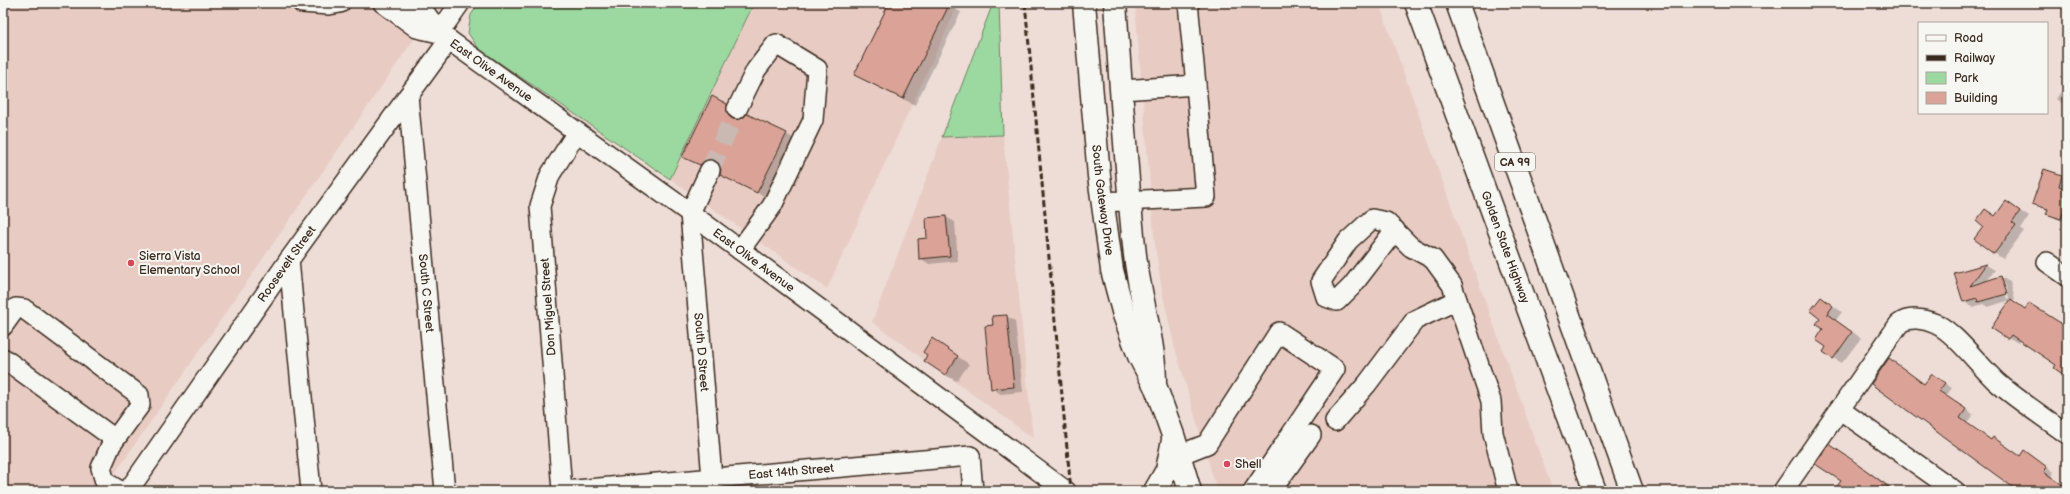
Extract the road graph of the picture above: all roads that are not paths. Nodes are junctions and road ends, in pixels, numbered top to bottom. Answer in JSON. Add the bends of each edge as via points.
{"nodes":[{"id":1,"x":302,"y":3,"type":"edge"},
{"id":2,"x":340,"y":3,"type":"edge"},
{"id":3,"x":383,"y":3,"type":"edge"},
{"id":4,"x":412,"y":3,"type":"edge"},
{"id":5,"x":460,"y":3,"type":"edge"},
{"id":6,"x":1084,"y":3,"type":"edge"},
{"id":7,"x":1115,"y":3,"type":"edge"},
{"id":8,"x":1188,"y":3,"type":"edge"},
{"id":9,"x":1416,"y":3,"type":"edge"},
{"id":10,"x":1457,"y":3,"type":"edge"},
{"id":11,"x":444,"y":36,"type":"junction"},
{"id":12,"x":1196,"y":85,"type":"junction"},
{"id":13,"x":1122,"y":90,"type":"junction"},
{"id":14,"x":408,"y":96,"type":"junction"},
{"id":15,"x":737,"y":109,"type":"tunnel mouth"},
{"id":16,"x":578,"y":132,"type":"junction"},
{"id":17,"x":710,"y":170,"type":"tunnel mouth"},
{"id":18,"x":1130,"y":201,"type":"junction"},
{"id":19,"x":1102,"y":202,"type":"junction"},
{"id":20,"x":690,"y":213,"type":"junction"},
{"id":21,"x":1395,"y":230,"type":"dead end"},
{"id":22,"x":740,"y":250,"type":"junction"},
{"id":23,"x":289,"y":260,"type":"junction"},
{"id":24,"x":2047,"y":262,"type":"dead end"},
{"id":25,"x":2067,"y":276,"type":"edge"},
{"id":26,"x":1456,"y":300,"type":"junction"},
{"id":27,"x":1572,"y":322,"type":"junction"},
{"id":28,"x":3,"y":326,"type":"edge"},
{"id":29,"x":1536,"y":331,"type":"junction"},
{"id":30,"x":3,"y":358,"type":"edge"},
{"id":31,"x":1156,"y":388,"type":"junction"},
{"id":32,"x":1839,"y":409,"type":"junction"},
{"id":33,"x":1335,"y":421,"type":"dead end"},
{"id":34,"x":987,"y":434,"type":"junction"},
{"id":35,"x":2067,"y":434,"type":"edge"},
{"id":36,"x":1311,"y":435,"type":"dead end"},
{"id":37,"x":115,"y":439,"type":"junction"},
{"id":38,"x":1176,"y":445,"type":"junction"},
{"id":39,"x":970,"y":456,"type":"junction"},
{"id":40,"x":712,"y":485,"type":"edge"},
{"id":41,"x":129,"y":490,"type":"edge"},
{"id":42,"x":311,"y":491,"type":"edge"},
{"id":43,"x":446,"y":491,"type":"edge"},
{"id":44,"x":570,"y":491,"type":"edge"},
{"id":45,"x":973,"y":491,"type":"edge"},
{"id":46,"x":1066,"y":491,"type":"edge"},
{"id":47,"x":1155,"y":491,"type":"edge"},
{"id":48,"x":1190,"y":491,"type":"edge"},
{"id":49,"x":1253,"y":491,"type":"edge"},
{"id":50,"x":1271,"y":491,"type":"edge"},
{"id":51,"x":1508,"y":491,"type":"edge"},
{"id":52,"x":1579,"y":491,"type":"edge"},
{"id":53,"x":1595,"y":491,"type":"edge"},
{"id":54,"x":1632,"y":491,"type":"edge"},
{"id":55,"x":1642,"y":491,"type":"edge"},
{"id":56,"x":1783,"y":491,"type":"edge"},
{"id":57,"x":1956,"y":491,"type":"edge"}],
"edges":[{"from":1,"to":2,"type":"street"},
{"from":3,"to":11,"type":"street","name":"East Olive Avenue","via":[[417,28]]},
{"from":4,"to":11,"type":"street","name":"East Olive Avenue","via":[[426,14]]},
{"from":5,"to":11,"type":"street","name":"Roosevelt Street"},
{"from":6,"to":19,"type":"main road","name":"South Gateway Drive"},
{"from":7,"to":13,"type":"main road","name":"South Gateway Drive"},
{"from":8,"to":12,"type":"street"},
{"from":9,"to":29,"type":"main road","name":"Golden State Highway","number":"CA 99"},
{"from":10,"to":27,"type":"main road","number":"CA 99"},
{"from":11,"to":14,"type":"street","name":"Roosevelt Street"},
{"from":11,"to":16,"type":"street","name":"East Olive Avenue"},
{"from":12,"to":13,"type":"street"},
{"from":12,"to":18,"type":"street","via":[[1206,197]]},
{"from":13,"to":18,"type":"main road","name":"South Gateway Drive"},
{"from":14,"to":23,"type":"street","name":"Roosevelt Street"},
{"from":14,"to":43,"type":"street","name":"South C Street"},
{"from":15,"to":22,"type":"street","via":[[756,70],[776,44],[818,69],[813,120],[772,206]]},
{"from":16,"to":20,"type":"street","name":"East Olive Avenue"},
{"from":16,"to":44,"type":"street","name":"Don Miguel Street","via":[[550,175],[540,206]]},
{"from":17,"to":20,"type":"street"},
{"from":18,"to":19,"type":"street"},
{"from":18,"to":31,"type":"main road","name":"South Gateway Drive","via":[[1142,299],[1154,356]]},
{"from":19,"to":31,"type":"main road","name":"South Gateway Drive","via":[[1112,270],[1124,315],[1139,356]]},
{"from":20,"to":22,"type":"street","name":"East Olive Avenue"},
{"from":20,"to":40,"type":"street","name":"South D Street"},
{"from":21,"to":26,"type":"street","via":[[1411,247],[1433,259],[1452,285]]},
{"from":22,"to":34,"type":"street","name":"East Olive Avenue"},
{"from":23,"to":41,"type":"street","name":"Roosevelt Street"},
{"from":23,"to":42,"type":"street"},
{"from":24,"to":25,"type":"street"},
{"from":26,"to":33,"type":"street","via":[[1416,320]]},
{"from":26,"to":51,"type":"street","via":[[1491,401],[1494,433]]},
{"from":27,"to":54,"type":"main road","number":"CA 99"},
{"from":27,"to":55,"type":"main road"},
{"from":28,"to":37,"type":"street","via":[[16,308],[24,310],[139,396],[140,404]]},
{"from":29,"to":52,"type":"main road"},
{"from":29,"to":53,"type":"main road","name":"Golden State Highway","number":"CA 99"},
{"from":30,"to":37,"type":"street"},
{"from":31,"to":38,"type":"main road","name":"South Gateway Drive"},
{"from":32,"to":35,"type":"street","via":[[1899,324],[1905,319],[1914,319],[1936,324],[1960,344],[1999,384]]},
{"from":32,"to":56,"type":"street"},
{"from":32,"to":57,"type":"street"},
{"from":34,"to":39,"type":"street"},
{"from":34,"to":46,"type":"street","name":"East Olive Avenue"},
{"from":36,"to":50,"type":"street"},
{"from":37,"to":41,"type":"street","via":[[101,468],[106,482]]},
{"from":38,"to":47,"type":"main road","via":[[1167,470]]},
{"from":38,"to":48,"type":"main road","name":"South Gateway Drive"},
{"from":38,"to":49,"type":"street","via":[[1207,444],[1279,332],[1335,369]]},
{"from":39,"to":40,"type":"street","name":"East 14th Street"},
{"from":39,"to":45,"type":"street"},
{"from":40,"to":44,"type":"street","name":"East 14th Street"}]}
